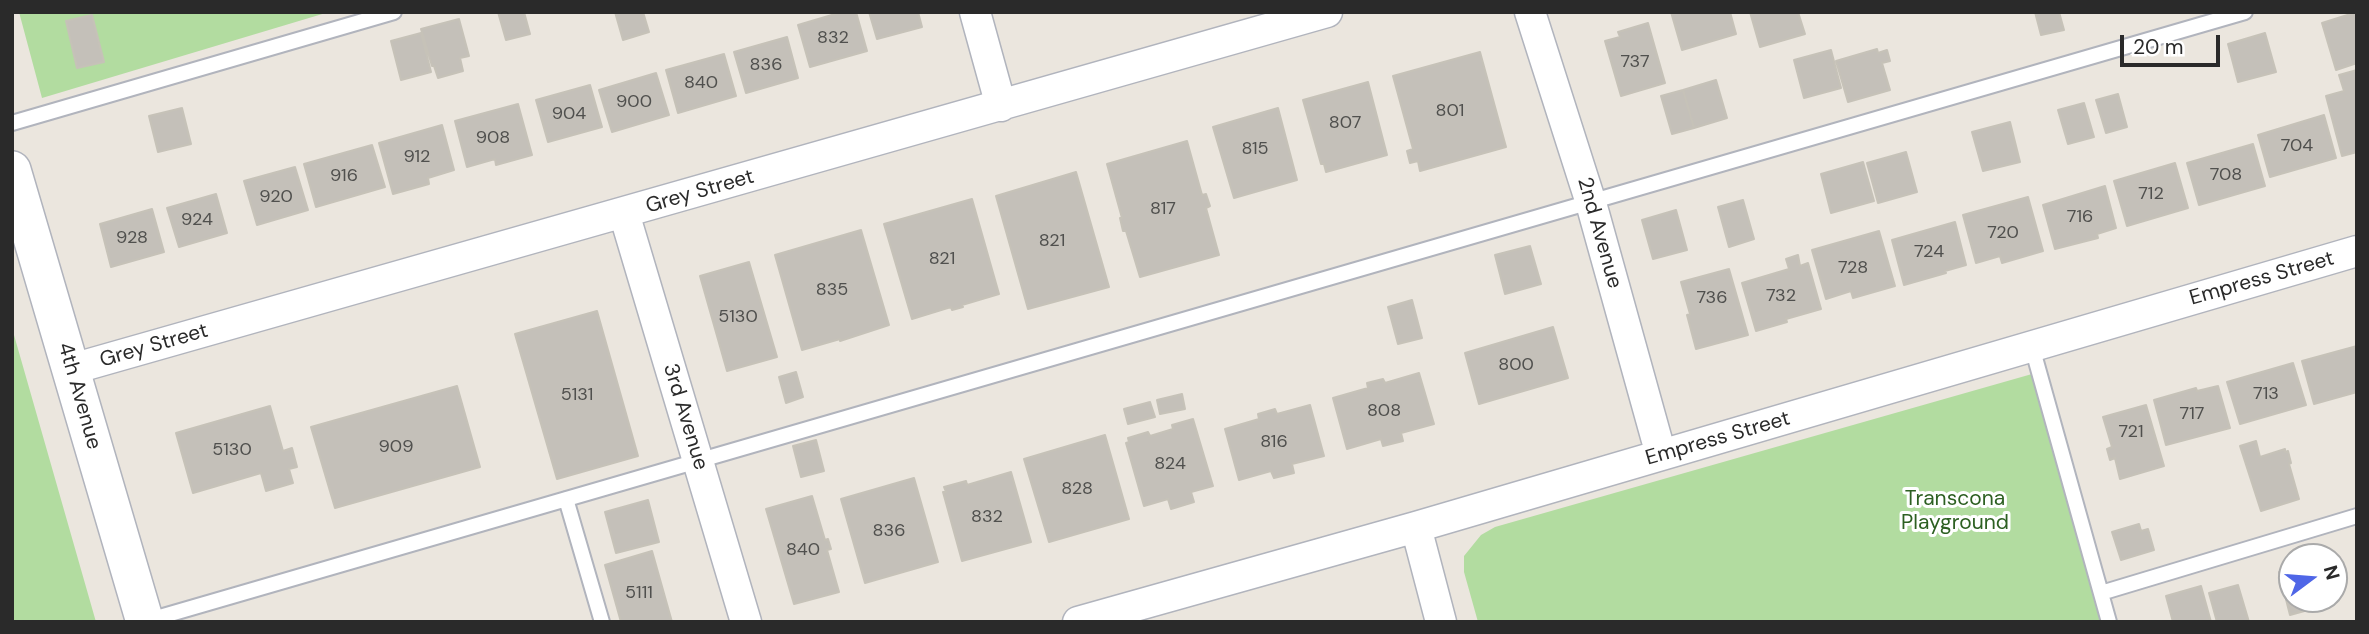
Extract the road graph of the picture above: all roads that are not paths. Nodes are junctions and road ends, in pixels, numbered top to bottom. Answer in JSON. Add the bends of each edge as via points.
{"nodes":[{"id":1,"x":394,"y":12,"type":"edge"},
{"id":2,"x":975,"y":12,"type":"edge"},
{"id":3,"x":1328,"y":12,"type":"edge"},
{"id":4,"x":1530,"y":12,"type":"edge"},
{"id":5,"x":2245,"y":12,"type":"edge"},
{"id":6,"x":1001,"y":106,"type":"junction"},
{"id":7,"x":12,"y":122,"type":"edge"},
{"id":8,"x":12,"y":170,"type":"edge"},
{"id":9,"x":1591,"y":202,"type":"junction"},
{"id":10,"x":624,"y":213,"type":"junction"},
{"id":11,"x":2357,"y":251,"type":"edge"},
{"id":12,"x":2032,"y":347,"type":"junction"},
{"id":13,"x":72,"y":369,"type":"junction"},
{"id":14,"x":1661,"y":455,"type":"junction"},
{"id":15,"x":698,"y":461,"type":"junction"},
{"id":16,"x":566,"y":499,"type":"junction"},
{"id":17,"x":2357,"y":516,"type":"edge"},
{"id":18,"x":1416,"y":527,"type":"junction"},
{"id":19,"x":2101,"y":593,"type":"junction"},
{"id":20,"x":145,"y":622,"type":"edge"},
{"id":21,"x":602,"y":622,"type":"edge"},
{"id":22,"x":746,"y":622,"type":"edge"},
{"id":23,"x":1078,"y":622,"type":"edge"},
{"id":24,"x":1441,"y":622,"type":"edge"},
{"id":25,"x":2109,"y":622,"type":"edge"}],
"edges":[{"from":1,"to":7,"type":"lane"},
{"from":2,"to":6,"type":"street"},
{"from":3,"to":6,"type":"street","name":"Grey Street"},
{"from":4,"to":9,"type":"street","name":"2nd Avenue"},
{"from":5,"to":9,"type":"lane"},
{"from":6,"to":10,"type":"street","name":"Grey Street"},
{"from":8,"to":13,"type":"street","name":"4th Avenue"},
{"from":9,"to":14,"type":"street","name":"2nd Avenue"},
{"from":9,"to":15,"type":"lane"},
{"from":10,"to":13,"type":"street","name":"Grey Street"},
{"from":10,"to":15,"type":"street","name":"3rd Avenue"},
{"from":11,"to":12,"type":"street","name":"Empress Street"},
{"from":12,"to":14,"type":"street","name":"Empress Street"},
{"from":12,"to":19,"type":"lane"},
{"from":13,"to":20,"type":"street","name":"4th Avenue"},
{"from":14,"to":18,"type":"street","name":"Empress Street"},
{"from":15,"to":16,"type":"lane"},
{"from":15,"to":22,"type":"street","name":"3rd Avenue"},
{"from":16,"to":20,"type":"lane"},
{"from":16,"to":21,"type":"lane"},
{"from":17,"to":19,"type":"lane"},
{"from":18,"to":23,"type":"street","name":"Empress Street"},
{"from":18,"to":24,"type":"street"},
{"from":19,"to":25,"type":"lane"}]}
